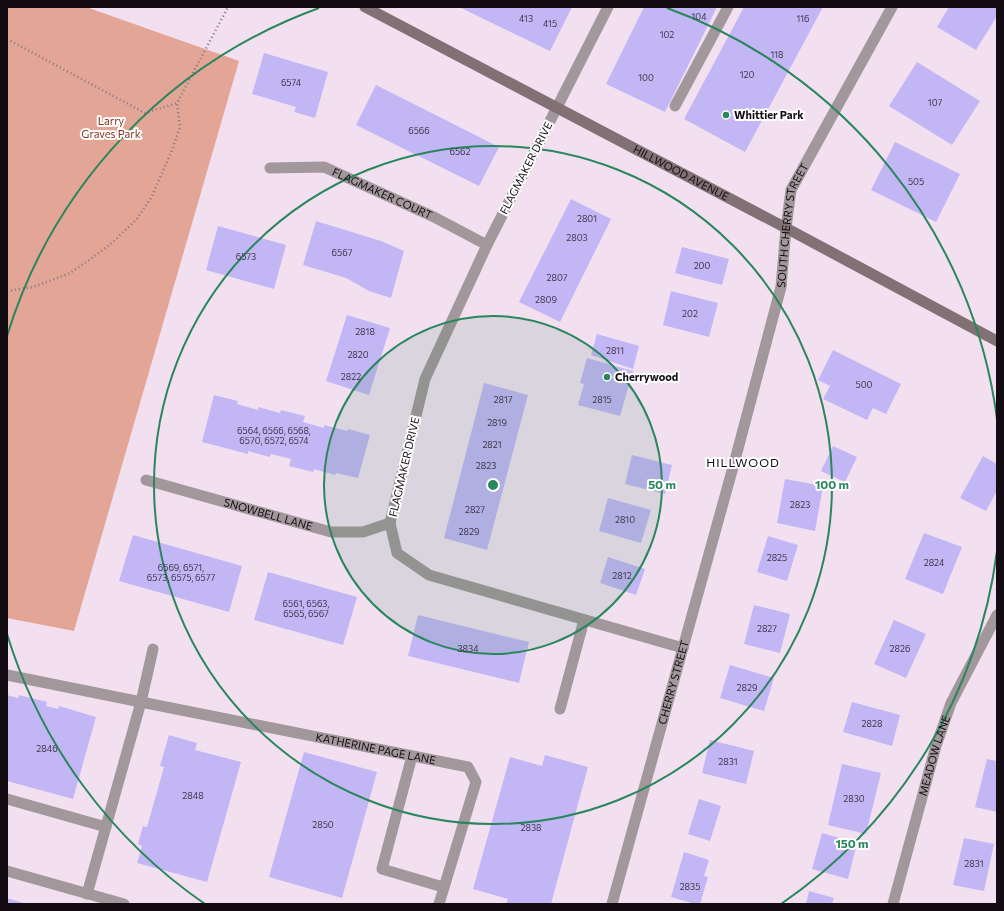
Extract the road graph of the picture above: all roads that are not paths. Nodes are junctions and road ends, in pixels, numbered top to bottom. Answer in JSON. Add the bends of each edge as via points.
{"nodes":[{"id":1,"x":365,"y":7,"type":"edge"},
{"id":2,"x":608,"y":7,"type":"edge"},
{"id":3,"x":728,"y":7,"type":"edge"},
{"id":4,"x":892,"y":7,"type":"edge"},
{"id":5,"x":675,"y":106,"type":"dead end"},
{"id":6,"x":556,"y":108,"type":"junction"},
{"id":7,"x":270,"y":168,"type":"dead end"},
{"id":8,"x":786,"y":228,"type":"junction"},
{"id":9,"x":487,"y":245,"type":"junction"},
{"id":10,"x":997,"y":341,"type":"edge"},
{"id":11,"x":735,"y":460,"type":"joint"},
{"id":12,"x":146,"y":480,"type":"dead end"},
{"id":13,"x":390,"y":523,"type":"junction"},
{"id":14,"x":997,"y":615,"type":"edge"},
{"id":15,"x":584,"y":620,"type":"junction"},
{"id":16,"x":683,"y":648,"type":"junction"},
{"id":17,"x":152,"y":649,"type":"dead end"},
{"id":18,"x":7,"y":675,"type":"edge"},
{"id":19,"x":141,"y":702,"type":"junction"},
{"id":20,"x":560,"y":709,"type":"dead end"},
{"id":21,"x":412,"y":756,"type":"junction"},
{"id":22,"x":7,"y":799,"type":"edge"},
{"id":23,"x":106,"y":828,"type":"junction"},
{"id":24,"x":7,"y":871,"type":"edge"},
{"id":25,"x":443,"y":887,"type":"junction"},
{"id":26,"x":87,"y":894,"type":"junction"},
{"id":27,"x":124,"y":904,"type":"edge"},
{"id":28,"x":439,"y":904,"type":"edge"},
{"id":29,"x":612,"y":904,"type":"edge"},
{"id":30,"x":893,"y":904,"type":"edge"}],
"edges":[{"from":1,"to":6,"type":"main road","name":"HILLWOOD AVENUE"},
{"from":2,"to":6,"type":"street","name":"FLAGMAKER DRIVE"},
{"from":3,"to":5,"type":"street"},
{"from":4,"to":8,"type":"street","name":"SOUTH CHERRY STREET","via":[[792,190]]},
{"from":6,"to":8,"type":"main road","name":"HILLWOOD AVENUE"},
{"from":6,"to":9,"type":"street","name":"FLAGMAKER DRIVE"},
{"from":7,"to":9,"type":"street","name":"FLAGMAKER COURT","via":[[324,167],[434,217]]},
{"from":8,"to":10,"type":"main road","name":"HILLWOOD AVENUE"},
{"from":8,"to":11,"type":"street","name":"SOUTH CHERRY STREET","via":[[781,287]]},
{"from":9,"to":13,"type":"street","name":"FLAGMAKER DRIVE","via":[[425,379]]},
{"from":11,"to":16,"type":"street","name":"CHERRY STREET"},
{"from":12,"to":13,"type":"street","name":"SNOWBELL LANE","via":[[331,532],[364,532]]},
{"from":13,"to":15,"type":"street","name":"FLAGMAKER DRIVE","via":[[397,553],[429,575]]},
{"from":14,"to":30,"type":"street","name":"MEADOW LANE","via":[[948,710]]},
{"from":15,"to":16,"type":"street","name":"FLAGMAKER DRIVE"},
{"from":15,"to":20,"type":"street"},
{"from":16,"to":29,"type":"street","name":"CHERRY STREET"},
{"from":17,"to":19,"type":"street"},
{"from":18,"to":19,"type":"street","name":"KATHERINE PAGE LANE"},
{"from":19,"to":21,"type":"street","name":"KATHERINE PAGE LANE"},
{"from":19,"to":23,"type":"street"},
{"from":21,"to":25,"type":"street","via":[[382,869]]},
{"from":21,"to":25,"type":"street","name":"KATHERINE PAGE LANE","via":[[468,767],[476,782]]},
{"from":22,"to":23,"type":"street"},
{"from":23,"to":26,"type":"street"},
{"from":24,"to":26,"type":"street"},
{"from":25,"to":28,"type":"street","name":"KATHERINE PAGE LANE"},
{"from":26,"to":27,"type":"street"}]}
